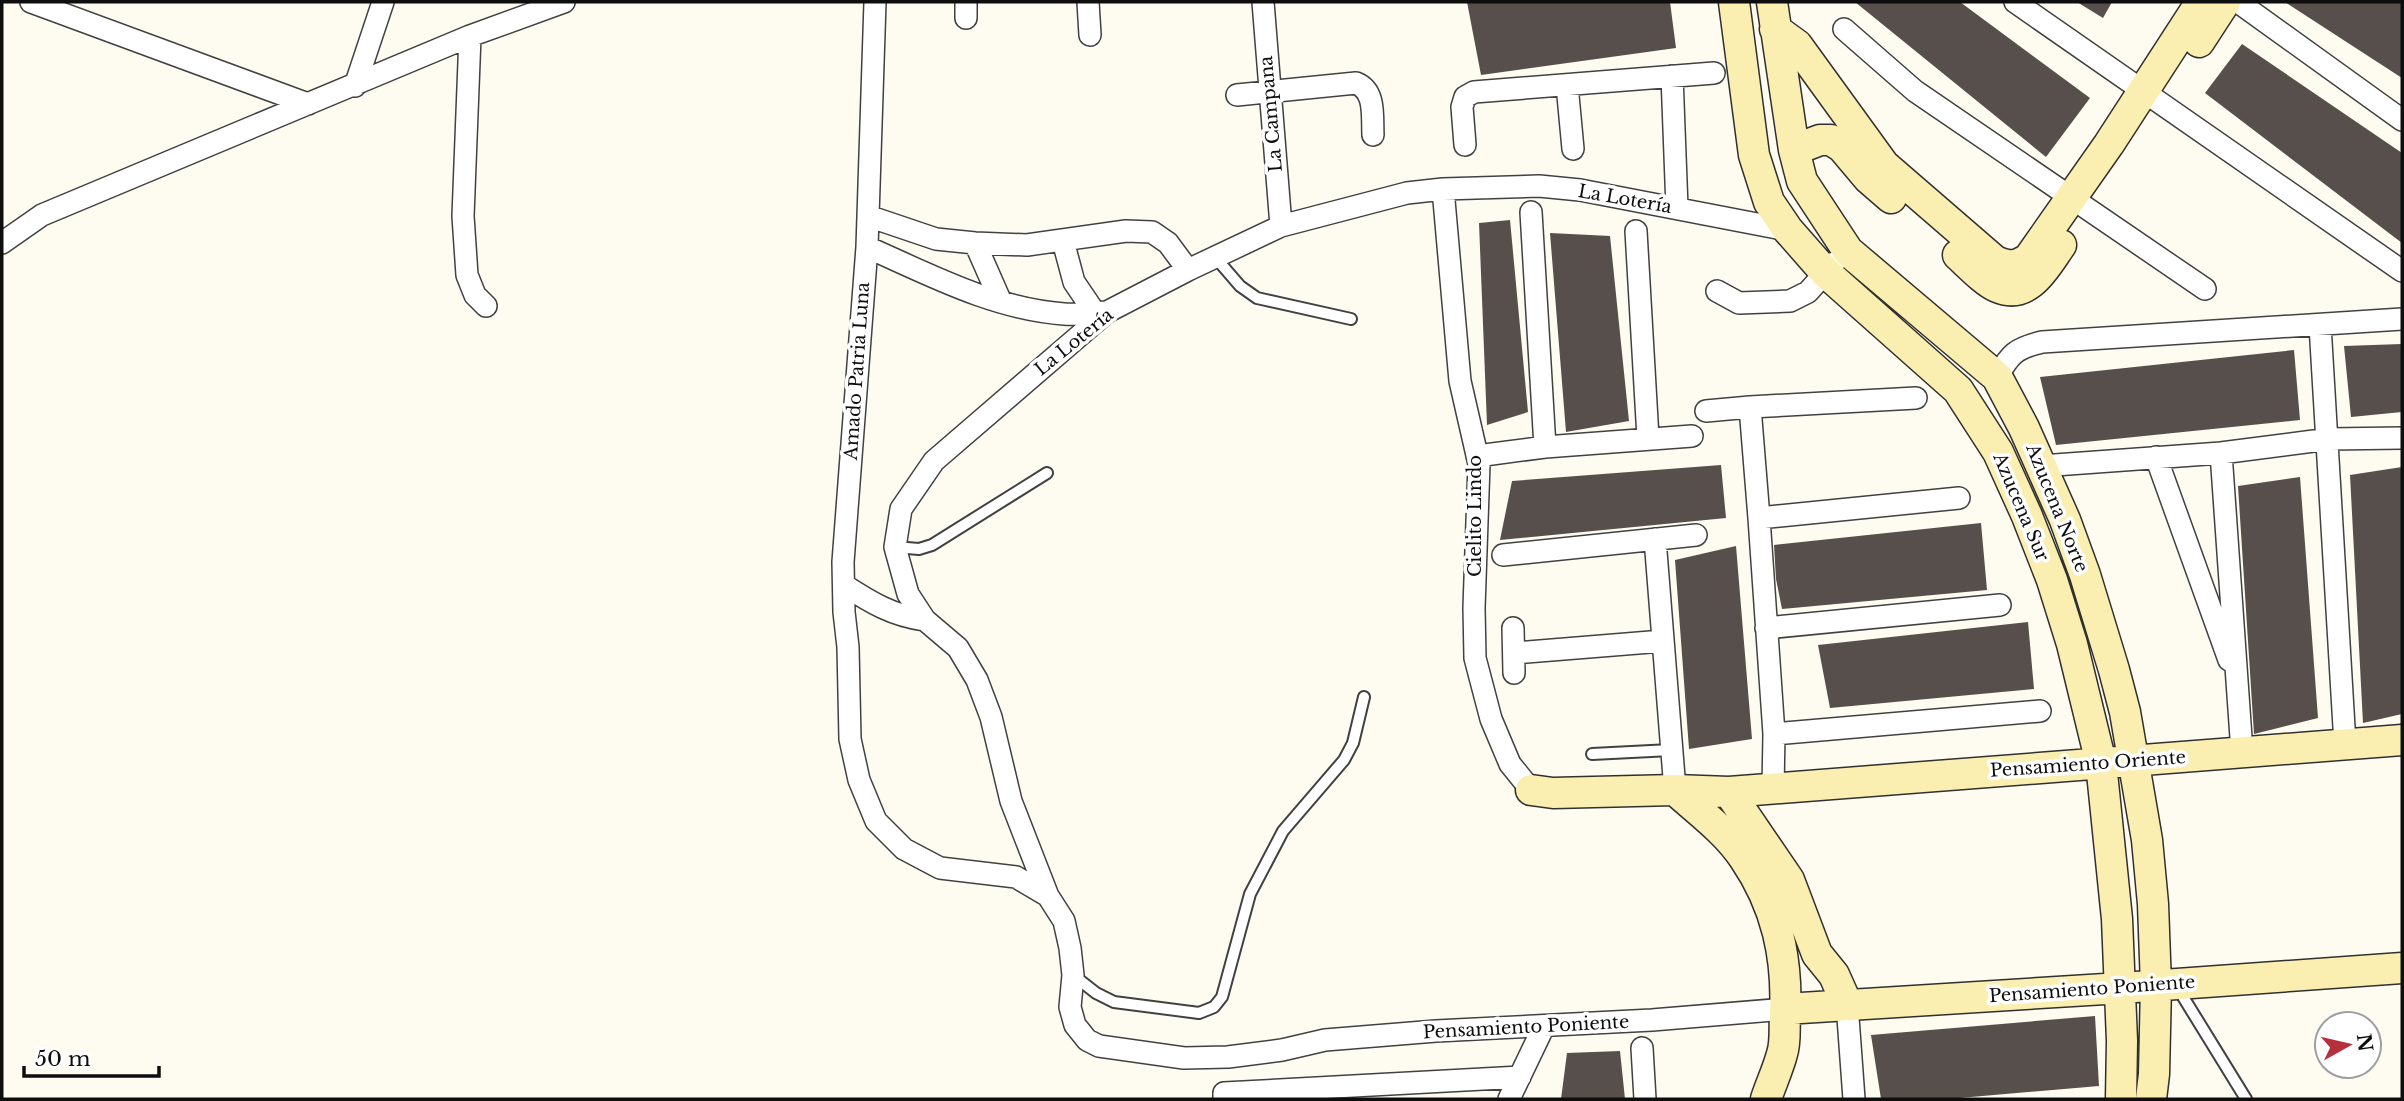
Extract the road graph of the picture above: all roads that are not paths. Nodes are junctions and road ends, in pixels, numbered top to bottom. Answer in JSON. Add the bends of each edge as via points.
{"nodes":[{"id":1,"x":31,"y":2,"type":"edge"},
{"id":2,"x":383,"y":2,"type":"edge"},
{"id":3,"x":564,"y":2,"type":"edge"},
{"id":4,"x":876,"y":2,"type":"edge"},
{"id":5,"x":1088,"y":2,"type":"edge"},
{"id":6,"x":1263,"y":2,"type":"edge"},
{"id":7,"x":2015,"y":2,"type":"edge"},
{"id":8,"x":2202,"y":2,"type":"edge"},
{"id":9,"x":2225,"y":2,"type":"edge"},
{"id":10,"x":2238,"y":2,"type":"edge"},
{"id":11,"x":1736,"y":14,"type":"edge"},
{"id":12,"x":1773,"y":16,"type":"edge"},
{"id":13,"x":1844,"y":29,"type":"dead end"},
{"id":14,"x":1090,"y":35,"type":"dead end"},
{"id":15,"x":470,"y":36,"type":"junction"},
{"id":16,"x":1714,"y":73,"type":"dead end"},
{"id":17,"x":1672,"y":76,"type":"junction"},
{"id":18,"x":1567,"y":85,"type":"junction"},
{"id":19,"x":355,"y":86,"type":"junction"},
{"id":20,"x":1269,"y":90,"type":"junction"},
{"id":21,"x":1237,"y":94,"type":"dead end"},
{"id":22,"x":2152,"y":96,"type":"junction"},
{"id":23,"x":308,"y":104,"type":"junction"},
{"id":24,"x":2402,"y":120,"type":"edge"},
{"id":25,"x":1373,"y":135,"type":"dead end"},
{"id":26,"x":1465,"y":145,"type":"dead end"},
{"id":27,"x":1573,"y":149,"type":"dead end"},
{"id":28,"x":1794,"y":150,"type":"junction"},
{"id":29,"x":1443,"y":189,"type":"junction"},
{"id":30,"x":2080,"y":203,"type":"junction"},
{"id":31,"x":1677,"y":208,"type":"junction"},
{"id":32,"x":1531,"y":212,"type":"dead end"},
{"id":33,"x":868,"y":216,"type":"junction"},
{"id":34,"x":1281,"y":226,"type":"junction"},
{"id":35,"x":1788,"y":230,"type":"junction"},
{"id":36,"x":1636,"y":231,"type":"dead end"},
{"id":37,"x":936,"y":239,"type":"junction"},
{"id":38,"x":1063,"y":241,"type":"junction"},
{"id":39,"x":2,"y":243,"type":"edge"},
{"id":40,"x":975,"y":243,"type":"junction"},
{"id":41,"x":867,"y":247,"type":"junction"},
{"id":42,"x":1848,"y":251,"type":"junction"},
{"id":43,"x":1215,"y":257,"type":"junction"},
{"id":44,"x":906,"y":264,"type":"junction"},
{"id":45,"x":1188,"y":270,"type":"junction"},
{"id":46,"x":2402,"y":271,"type":"edge"},
{"id":47,"x":1825,"y":272,"type":"junction"},
{"id":48,"x":2205,"y":289,"type":"dead end"},
{"id":49,"x":1717,"y":291,"type":"dead end"},
{"id":50,"x":1001,"y":302,"type":"junction"},
{"id":51,"x":486,"y":306,"type":"dead end"},
{"id":52,"x":1101,"y":312,"type":"junction"},
{"id":53,"x":1351,"y":319,"type":"dead end"},
{"id":54,"x":2402,"y":319,"type":"edge"},
{"id":55,"x":2320,"y":325,"type":"junction"},
{"id":56,"x":1997,"y":377,"type":"junction"},
{"id":57,"x":1916,"y":398,"type":"dead end"},
{"id":58,"x":1750,"y":407,"type":"junction"},
{"id":59,"x":1706,"y":411,"type":"dead end"},
{"id":60,"x":1692,"y":436,"type":"dead end"},
{"id":61,"x":1648,"y":438,"type":"junction"},
{"id":62,"x":2402,"y":438,"type":"edge"},
{"id":63,"x":2329,"y":439,"type":"junction"},
{"id":64,"x":1545,"y":447,"type":"junction"},
{"id":65,"x":2221,"y":453,"type":"junction"},
{"id":66,"x":1478,"y":456,"type":"junction"},
{"id":67,"x":2156,"y":457,"type":"junction"},
{"id":68,"x":2041,"y":466,"type":"junction"},
{"id":69,"x":1047,"y":473,"type":"dead end"},
{"id":70,"x":1959,"y":498,"type":"dead end"},
{"id":71,"x":1759,"y":518,"type":"junction"},
{"id":72,"x":1696,"y":535,"type":"dead end"},
{"id":73,"x":1656,"y":539,"type":"junction"},
{"id":74,"x":895,"y":547,"type":"junction"},
{"id":75,"x":1503,"y":555,"type":"dead end"},
{"id":76,"x":844,"y":585,"type":"junction"},
{"id":77,"x":2000,"y":605,"type":"dead end"},
{"id":78,"x":925,"y":620,"type":"junction"},
{"id":79,"x":1513,"y":628,"type":"dead end"},
{"id":80,"x":1766,"y":628,"type":"junction"},
{"id":81,"x":1663,"y":640,"type":"junction"},
{"id":82,"x":2237,"y":683,"type":"junction"},
{"id":83,"x":1364,"y":697,"type":"dead end"},
{"id":84,"x":2040,"y":710,"type":"dead end"},
{"id":85,"x":1773,"y":734,"type":"junction"},
{"id":86,"x":2402,"y":740,"type":"edge"},
{"id":87,"x":2345,"y":744,"type":"junction"},
{"id":88,"x":1671,"y":750,"type":"junction"},
{"id":89,"x":2242,"y":752,"type":"junction"},
{"id":90,"x":1592,"y":754,"type":"dead end"},
{"id":91,"x":2134,"y":760,"type":"junction"},
{"id":92,"x":2101,"y":763,"type":"junction"},
{"id":93,"x":1773,"y":788,"type":"junction"},
{"id":94,"x":1531,"y":790,"type":"joint"},
{"id":95,"x":1675,"y":790,"type":"junction"},
{"id":96,"x":1729,"y":792,"type":"junction"},
{"id":97,"x":1048,"y":896,"type":"junction"},
{"id":98,"x":2402,"y":968,"type":"edge"},
{"id":99,"x":1073,"y":975,"type":"junction"},
{"id":100,"x":2165,"y":985,"type":"junction"},
{"id":101,"x":2121,"y":988,"type":"junction"},
{"id":102,"x":1847,"y":1004,"type":"junction"},
{"id":103,"x":1785,"y":1009,"type":"junction"},
{"id":104,"x":1544,"y":1026,"type":"junction"},
{"id":105,"x":1642,"y":1048,"type":"dead end"},
{"id":106,"x":1520,"y":1077,"type":"junction"},
{"id":107,"x":1224,"y":1099,"type":"edge"},
{"id":108,"x":1509,"y":1099,"type":"edge"},
{"id":109,"x":1645,"y":1099,"type":"edge"},
{"id":110,"x":1766,"y":1099,"type":"edge"},
{"id":111,"x":1854,"y":1099,"type":"edge"},
{"id":112,"x":2121,"y":1099,"type":"edge"},
{"id":113,"x":2151,"y":1099,"type":"edge"},
{"id":114,"x":2246,"y":1099,"type":"edge"}],
"edges":[{"from":1,"to":23,"type":"street"},
{"from":2,"to":19,"type":"street"},
{"from":3,"to":15,"type":"street"},
{"from":4,"to":33,"type":"street","name":"Amado Patria Luna"},
{"from":5,"to":14,"type":"street"},
{"from":6,"to":20,"type":"street","name":"La Campana"},
{"from":7,"to":22,"type":"street"},
{"from":8,"to":22,"type":"street"},
{"from":9,"to":22,"type":"street"},
{"from":10,"to":24,"type":"street"},
{"from":11,"to":12,"type":"street"},
{"from":11,"to":35,"type":"street","name":"Azucena Sur","via":[[1754,155],[1769,202]]},
{"from":12,"to":28,"type":"street","name":"Azucena Norte"},
{"from":12,"to":30,"type":"street","via":[[1884,165],[1995,261],[2018,266]]},
{"from":13,"to":30,"type":"street","via":[[1915,91]]},
{"from":15,"to":19,"type":"street"},
{"from":15,"to":51,"type":"street","via":[[463,216],[467,275],[475,295]]},
{"from":16,"to":17,"type":"street"},
{"from":17,"to":18,"type":"street"},
{"from":17,"to":31,"type":"street"},
{"from":18,"to":26,"type":"street","via":[[1474,92],[1465,97]]},
{"from":18,"to":27,"type":"street"},
{"from":19,"to":23,"type":"street"},
{"from":20,"to":21,"type":"street"},
{"from":20,"to":25,"type":"street","via":[[1356,83],[1370,92]]},
{"from":20,"to":34,"type":"street","name":"La Campana"},
{"from":22,"to":30,"type":"street"},
{"from":22,"to":46,"type":"street"},
{"from":23,"to":39,"type":"street","via":[[42,215]]},
{"from":28,"to":30,"type":"street","via":[[1831,140],[1842,147],[1869,179],[1996,287],[2014,290],[2037,279]]},
{"from":28,"to":42,"type":"street","name":"Azucena Norte","via":[[1802,181]]},
{"from":29,"to":31,"type":"street","name":"La Lotería","via":[[1539,186]]},
{"from":29,"to":34,"type":"street","name":"La Lotería","via":[[1407,193]]},
{"from":29,"to":66,"type":"street","name":"Cielito Lindo","via":[[1460,381]]},
{"from":30,"to":48,"type":"street"},
{"from":31,"to":35,"type":"street","name":"La Lotería"},
{"from":32,"to":64,"type":"street"},
{"from":33,"to":37,"type":"street"},
{"from":33,"to":41,"type":"street","name":"Amado Patria Luna"},
{"from":34,"to":43,"type":"street","name":"La Lotería"},
{"from":35,"to":47,"type":"street","name":"Azucena Sur"},
{"from":36,"to":61,"type":"street"},
{"from":37,"to":40,"type":"street"},
{"from":37,"to":44,"type":"street"},
{"from":38,"to":40,"type":"street"},
{"from":38,"to":45,"type":"street","via":[[1126,231],[1152,232],[1168,243]]},
{"from":38,"to":52,"type":"street","via":[[1074,282]]},
{"from":40,"to":50,"type":"street"},
{"from":41,"to":44,"type":"street"},
{"from":41,"to":76,"type":"street","name":"Amado Patria Luna"},
{"from":42,"to":47,"type":"street"},
{"from":42,"to":56,"type":"street","name":"Azucena Norte"},
{"from":43,"to":45,"type":"street","name":"La Lotería"},
{"from":43,"to":53,"type":"lane","via":[[1257,298]]},
{"from":44,"to":50,"type":"street","via":[[964,291]]},
{"from":45,"to":52,"type":"street","name":"La Lotería"},
{"from":47,"to":49,"type":"street","via":[[1808,292],[1790,301],[1739,303]]},
{"from":47,"to":92,"type":"street","name":"Azucena Sur","via":[[1958,390],[1998,452],[2052,580]]},
{"from":50,"to":52,"type":"street","via":[[1066,314]]},
{"from":52,"to":74,"type":"street","name":"La Lotería","via":[[934,461],[901,509]]},
{"from":54,"to":55,"type":"street"},
{"from":55,"to":56,"type":"street","via":[[2042,342],[2023,346]]},
{"from":55,"to":63,"type":"street"},
{"from":56,"to":68,"type":"street","name":"Azucena Norte"},
{"from":57,"to":58,"type":"street"},
{"from":58,"to":59,"type":"street"},
{"from":58,"to":71,"type":"street"},
{"from":60,"to":61,"type":"street"},
{"from":61,"to":64,"type":"street"},
{"from":62,"to":63,"type":"street"},
{"from":63,"to":65,"type":"street"},
{"from":63,"to":87,"type":"street"},
{"from":64,"to":66,"type":"street"},
{"from":65,"to":67,"type":"street"},
{"from":65,"to":82,"type":"street"},
{"from":66,"to":94,"type":"street","name":"Cielito Lindo","via":[[1475,658],[1491,719],[1510,764]]},
{"from":67,"to":68,"type":"street"},
{"from":67,"to":82,"type":"street"},
{"from":68,"to":91,"type":"street","name":"Azucena Norte","via":[[2101,625]]},
{"from":69,"to":74,"type":"lane","via":[[932,545],[910,550]]},
{"from":70,"to":71,"type":"street"},
{"from":71,"to":80,"type":"street"},
{"from":72,"to":73,"type":"street"},
{"from":73,"to":75,"type":"street"},
{"from":73,"to":81,"type":"street"},
{"from":74,"to":78,"type":"street","name":"La Lotería","via":[[908,594]]},
{"from":76,"to":78,"type":"street","via":[[879,607]]},
{"from":76,"to":97,"type":"street","name":"Amado Patria Luna","via":[[850,739],[859,780],[876,821],[904,849],[940,868],[1016,877]]},
{"from":77,"to":80,"type":"street"},
{"from":78,"to":97,"type":"street","name":"La Lotería","via":[[958,648],[977,680],[1011,801]]},
{"from":79,"to":81,"type":"street","via":[[1514,663]]},
{"from":80,"to":85,"type":"street"},
{"from":81,"to":88,"type":"street"},
{"from":82,"to":89,"type":"street"},
{"from":83,"to":99,"type":"lane","via":[[1344,760],[1283,831],[1250,894],[1222,997],[1214,1007],[1199,1013],[1114,1002]]},
{"from":84,"to":85,"type":"street"},
{"from":85,"to":93,"type":"street"},
{"from":86,"to":87,"type":"street","name":"Pensamiento Oriente"},
{"from":87,"to":89,"type":"street","name":"Pensamiento Oriente"},
{"from":88,"to":90,"type":"lane"},
{"from":88,"to":95,"type":"street"},
{"from":89,"to":91,"type":"street","name":"Pensamiento Oriente"},
{"from":91,"to":92,"type":"street","name":"Pensamiento Oriente"},
{"from":91,"to":100,"type":"street","name":"Azucena Norte"},
{"from":92,"to":93,"type":"street","name":"Pensamiento Oriente"},
{"from":92,"to":101,"type":"street","name":"Azucena Sur"},
{"from":93,"to":96,"type":"street","name":"Pensamiento Oriente"},
{"from":94,"to":95,"type":"street","name":"Pensamiento Oriente"},
{"from":95,"to":96,"type":"street","name":"Pensamiento Oriente"},
{"from":95,"to":103,"type":"street","via":[[1743,856],[1764,893],[1777,921],[1783,952]]},
{"from":96,"to":102,"type":"street","via":[[1789,880],[1817,954],[1834,975]]},
{"from":97,"to":99,"type":"street","name":"Pensamiento Poniente","via":[[1064,921]]},
{"from":98,"to":100,"type":"street","name":"Pensamiento Poniente"},
{"from":99,"to":104,"type":"street","name":"Pensamiento Poniente","via":[[1070,1007],[1075,1026],[1087,1040],[1099,1046],[1184,1058],[1241,1056],[1339,1039]]},
{"from":100,"to":101,"type":"street","name":"Pensamiento Poniente"},
{"from":100,"to":113,"type":"street","name":"Azucena Norte"},
{"from":100,"to":114,"type":"lane"},
{"from":101,"to":102,"type":"street","name":"Pensamiento Poniente"},
{"from":101,"to":112,"type":"street","name":"Azucena Sur"},
{"from":102,"to":103,"type":"street","name":"Pensamiento Poniente"},
{"from":102,"to":111,"type":"street"},
{"from":103,"to":104,"type":"street","name":"Pensamiento Poniente"},
{"from":103,"to":110,"type":"street","via":[[1783,1051]]},
{"from":104,"to":106,"type":"street"},
{"from":105,"to":109,"type":"street"},
{"from":106,"to":107,"type":"street","via":[[1224,1093]]},
{"from":106,"to":108,"type":"street"}]}
